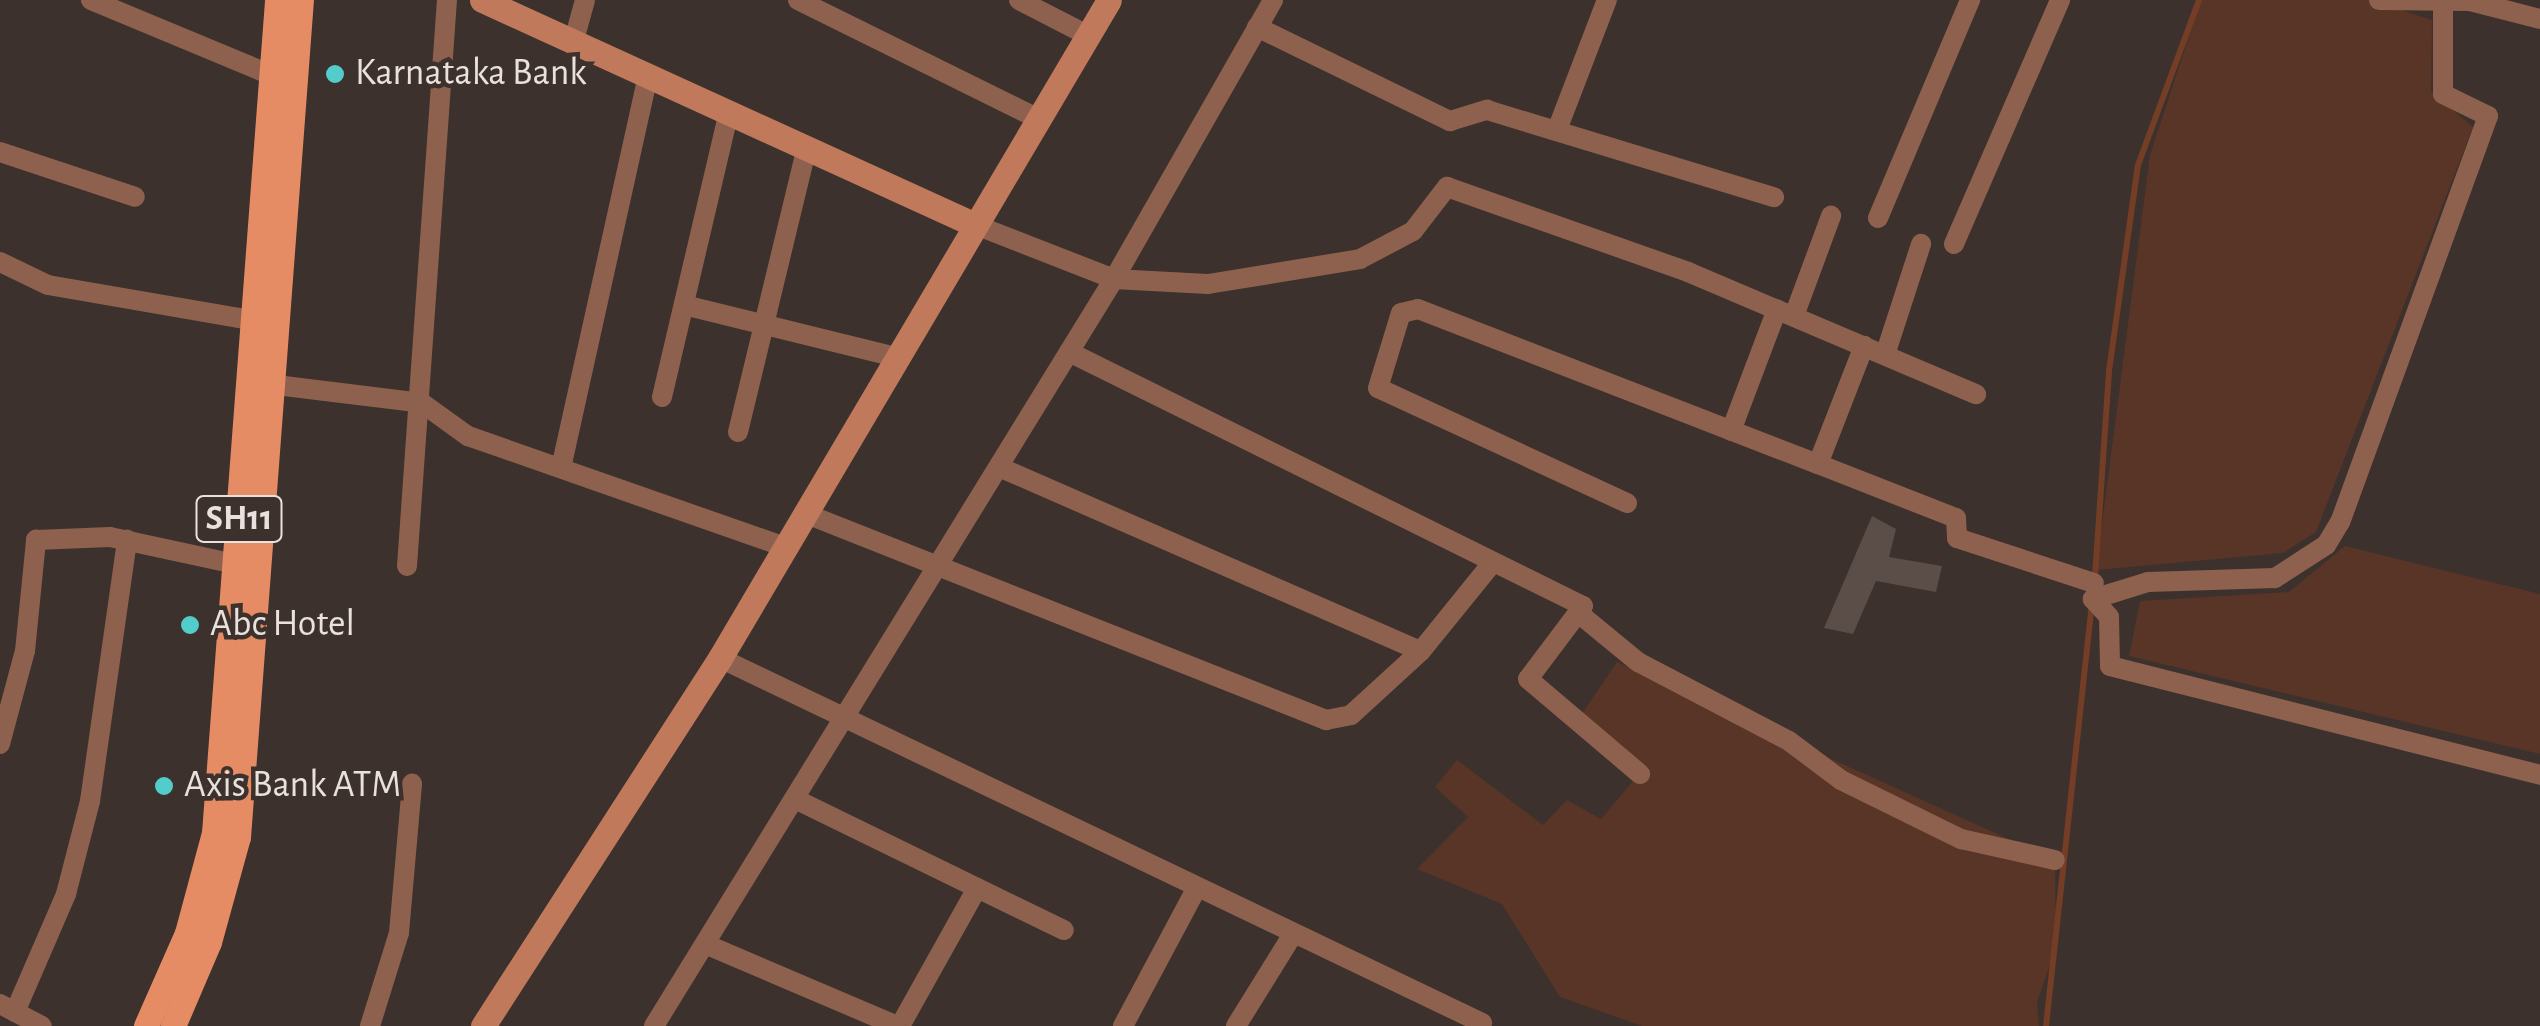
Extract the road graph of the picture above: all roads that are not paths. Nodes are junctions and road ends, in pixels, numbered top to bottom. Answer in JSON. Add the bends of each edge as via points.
{"nodes":[{"id":1,"x":90,"y":0,"type":"edge"},
{"id":2,"x":276,"y":0,"type":"edge"},
{"id":3,"x":301,"y":0,"type":"edge"},
{"id":4,"x":447,"y":0,"type":"edge"},
{"id":5,"x":482,"y":0,"type":"edge"},
{"id":6,"x":585,"y":0,"type":"edge"},
{"id":7,"x":798,"y":0,"type":"edge"},
{"id":8,"x":1019,"y":0,"type":"edge"},
{"id":9,"x":1109,"y":0,"type":"edge"},
{"id":10,"x":1272,"y":0,"type":"edge"},
{"id":11,"x":1607,"y":0,"type":"edge"},
{"id":12,"x":1970,"y":0,"type":"edge"},
{"id":13,"x":2060,"y":0,"type":"edge"},
{"id":14,"x":2379,"y":0,"type":"edge"},
{"id":15,"x":2443,"y":1,"type":"edge"},
{"id":16,"x":2540,"y":19,"type":"edge"},
{"id":17,"x":1257,"y":27,"type":"junction"},
{"id":18,"x":1087,"y":36,"type":"junction"},
{"id":19,"x":574,"y":40,"type":"junction"},
{"id":20,"x":648,"y":75,"type":"junction"},
{"id":21,"x":284,"y":80,"type":"junction"},
{"id":22,"x":729,"y":112,"type":"junction"},
{"id":23,"x":1036,"y":118,"type":"junction"},
{"id":24,"x":1556,"y":130,"type":"junction"},
{"id":25,"x":807,"y":148,"type":"junction"},
{"id":26,"x":0,"y":152,"type":"edge"},
{"id":27,"x":135,"y":197,"type":"dead end"},
{"id":28,"x":1774,"y":197,"type":"dead end"},
{"id":29,"x":1831,"y":216,"type":"dead end"},
{"id":30,"x":1878,"y":218,"type":"dead end"},
{"id":31,"x":972,"y":224,"type":"junction"},
{"id":32,"x":1921,"y":244,"type":"dead end"},
{"id":33,"x":1954,"y":244,"type":"dead end"},
{"id":34,"x":0,"y":262,"type":"edge"},
{"id":35,"x":1114,"y":279,"type":"junction"},
{"id":36,"x":684,"y":304,"type":"junction"},
{"id":37,"x":1785,"y":313,"type":"junction"},
{"id":38,"x":256,"y":321,"type":"junction"},
{"id":39,"x":766,"y":324,"type":"junction"},
{"id":40,"x":1864,"y":346,"type":"junction"},
{"id":41,"x":1069,"y":352,"type":"junction"},
{"id":42,"x":1885,"y":355,"type":"junction"},
{"id":43,"x":895,"y":358,"type":"junction"},
{"id":44,"x":276,"y":385,"type":"junction"},
{"id":45,"x":1976,"y":394,"type":"dead end"},
{"id":46,"x":662,"y":397,"type":"dead end"},
{"id":47,"x":422,"y":403,"type":"junction"},
{"id":48,"x":1731,"y":430,"type":"junction"},
{"id":49,"x":738,"y":432,"type":"dead end"},
{"id":50,"x":1818,"y":464,"type":"junction"},
{"id":51,"x":999,"y":467,"type":"junction"},
{"id":52,"x":561,"y":468,"type":"junction"},
{"id":53,"x":1627,"y":502,"type":"dead end"},
{"id":54,"x":804,"y":513,"type":"junction"},
{"id":55,"x":127,"y":540,"type":"junction"},
{"id":56,"x":785,"y":547,"type":"junction"},
{"id":57,"x":1492,"y":562,"type":"junction"},
{"id":58,"x":235,"y":564,"type":"junction"},
{"id":59,"x":407,"y":566,"type":"dead end"},
{"id":60,"x":938,"y":567,"type":"junction"},
{"id":61,"x":2094,"y":584,"type":"dead end"},
{"id":62,"x":1582,"y":616,"type":"junction"},
{"id":63,"x":1421,"y":652,"type":"junction"},
{"id":64,"x":720,"y":658,"type":"junction"},
{"id":65,"x":842,"y":724,"type":"junction"},
{"id":66,"x":0,"y":744,"type":"edge"},
{"id":67,"x":1640,"y":774,"type":"dead end"},
{"id":68,"x":2540,"y":775,"type":"edge"},
{"id":69,"x":412,"y":784,"type":"dead end"},
{"id":70,"x":794,"y":799,"type":"junction"},
{"id":71,"x":2054,"y":860,"type":"dead end"},
{"id":72,"x":976,"y":888,"type":"junction"},
{"id":73,"x":1196,"y":889,"type":"junction"},
{"id":74,"x":1064,"y":930,"type":"dead end"},
{"id":75,"x":1293,"y":934,"type":"junction"},
{"id":76,"x":705,"y":944,"type":"junction"},
{"id":77,"x":8,"y":1008,"type":"edge"},
{"id":78,"x":1482,"y":1022,"type":"dead end"},
{"id":79,"x":1240,"y":1025,"type":"edge"},
{"id":80,"x":42,"y":1026,"type":"edge"},
{"id":81,"x":146,"y":1026,"type":"edge"},
{"id":82,"x":173,"y":1026,"type":"edge"},
{"id":83,"x":370,"y":1026,"type":"edge"},
{"id":84,"x":483,"y":1026,"type":"edge"},
{"id":85,"x":654,"y":1026,"type":"edge"},
{"id":86,"x":898,"y":1026,"type":"edge"},
{"id":87,"x":1122,"y":1026,"type":"edge"}],
"edges":[{"from":1,"to":21,"type":"street"},
{"from":2,"to":21,"type":"main road","number":"SH11"},
{"from":3,"to":21,"type":"main road","number":"SH11"},
{"from":4,"to":47,"type":"street"},
{"from":5,"to":19,"type":"street"},
{"from":6,"to":19,"type":"street"},
{"from":7,"to":23,"type":"street"},
{"from":8,"to":18,"type":"street"},
{"from":9,"to":18,"type":"street"},
{"from":10,"to":17,"type":"street"},
{"from":11,"to":24,"type":"street"},
{"from":12,"to":30,"type":"street"},
{"from":13,"to":33,"type":"street"},
{"from":14,"to":15,"type":"street"},
{"from":15,"to":16,"type":"street"},
{"from":15,"to":68,"type":"street","via":[[2442,94],[2488,116],[2340,522],[2326,545],[2275,578],[2148,582],[2093,599],[2108,617],[2110,666]]},
{"from":17,"to":24,"type":"street","via":[[1450,121],[1487,110]]},
{"from":17,"to":35,"type":"street"},
{"from":18,"to":23,"type":"street"},
{"from":19,"to":20,"type":"street"},
{"from":20,"to":22,"type":"street"},
{"from":20,"to":52,"type":"street"},
{"from":21,"to":38,"type":"main road","number":"SH11"},
{"from":21,"to":44,"type":"main road","number":"SH11"},
{"from":22,"to":25,"type":"street"},
{"from":22,"to":36,"type":"street"},
{"from":23,"to":31,"type":"street"},
{"from":24,"to":28,"type":"street"},
{"from":25,"to":31,"type":"street"},
{"from":25,"to":39,"type":"street"},
{"from":26,"to":27,"type":"street"},
{"from":29,"to":37,"type":"street"},
{"from":31,"to":35,"type":"street"},
{"from":31,"to":43,"type":"street"},
{"from":32,"to":42,"type":"street"},
{"from":34,"to":38,"type":"street","via":[[48,285]]},
{"from":35,"to":37,"type":"street","via":[[1208,284],[1360,260],[1413,231],[1447,187]]},
{"from":35,"to":41,"type":"street"},
{"from":36,"to":39,"type":"street"},
{"from":36,"to":46,"type":"street"},
{"from":37,"to":40,"type":"street"},
{"from":37,"to":48,"type":"street"},
{"from":38,"to":58,"type":"main road","number":"SH11"},
{"from":39,"to":43,"type":"street"},
{"from":39,"to":49,"type":"street"},
{"from":40,"to":42,"type":"street"},
{"from":40,"to":50,"type":"street"},
{"from":41,"to":51,"type":"street"},
{"from":41,"to":57,"type":"street"},
{"from":42,"to":45,"type":"street"},
{"from":43,"to":54,"type":"street"},
{"from":44,"to":47,"type":"street"},
{"from":44,"to":82,"type":"main road","number":"SH11","via":[[238,837],[210,942]]},
{"from":47,"to":52,"type":"street","via":[[468,436]]},
{"from":47,"to":59,"type":"street"},
{"from":48,"to":50,"type":"street"},
{"from":48,"to":53,"type":"street","via":[[1418,309],[1402,313],[1378,388]]},
{"from":50,"to":61,"type":"street","via":[[1956,518],[1957,538],[1970,544]]},
{"from":51,"to":60,"type":"street"},
{"from":51,"to":63,"type":"street"},
{"from":52,"to":56,"type":"street"},
{"from":54,"to":56,"type":"street"},
{"from":54,"to":60,"type":"street"},
{"from":55,"to":58,"type":"street"},
{"from":55,"to":66,"type":"street","via":[[36,540],[25,651]]},
{"from":55,"to":77,"type":"street","via":[[90,801],[66,894]]},
{"from":56,"to":64,"type":"street"},
{"from":57,"to":62,"type":"street","via":[[1583,606]]},
{"from":57,"to":63,"type":"street"},
{"from":58,"to":81,"type":"main road","number":"SH11","via":[[214,833],[186,934]]},
{"from":60,"to":63,"type":"street","via":[[1326,720],[1350,715]]},
{"from":60,"to":65,"type":"street"},
{"from":62,"to":67,"type":"street","via":[[1528,679]]},
{"from":62,"to":71,"type":"street","via":[[1638,662],[1789,741],[1841,780],[1961,838],[2027,861]]},
{"from":64,"to":65,"type":"street"},
{"from":64,"to":84,"type":"street"},
{"from":65,"to":70,"type":"street"},
{"from":65,"to":73,"type":"street"},
{"from":69,"to":83,"type":"street","via":[[399,933]]},
{"from":70,"to":72,"type":"street"},
{"from":70,"to":76,"type":"street"},
{"from":72,"to":74,"type":"street"},
{"from":72,"to":86,"type":"street"},
{"from":73,"to":75,"type":"street"},
{"from":73,"to":87,"type":"street"},
{"from":75,"to":78,"type":"street"},
{"from":75,"to":79,"type":"street"},
{"from":76,"to":85,"type":"street"},
{"from":76,"to":86,"type":"street"},
{"from":77,"to":80,"type":"street"}]}
